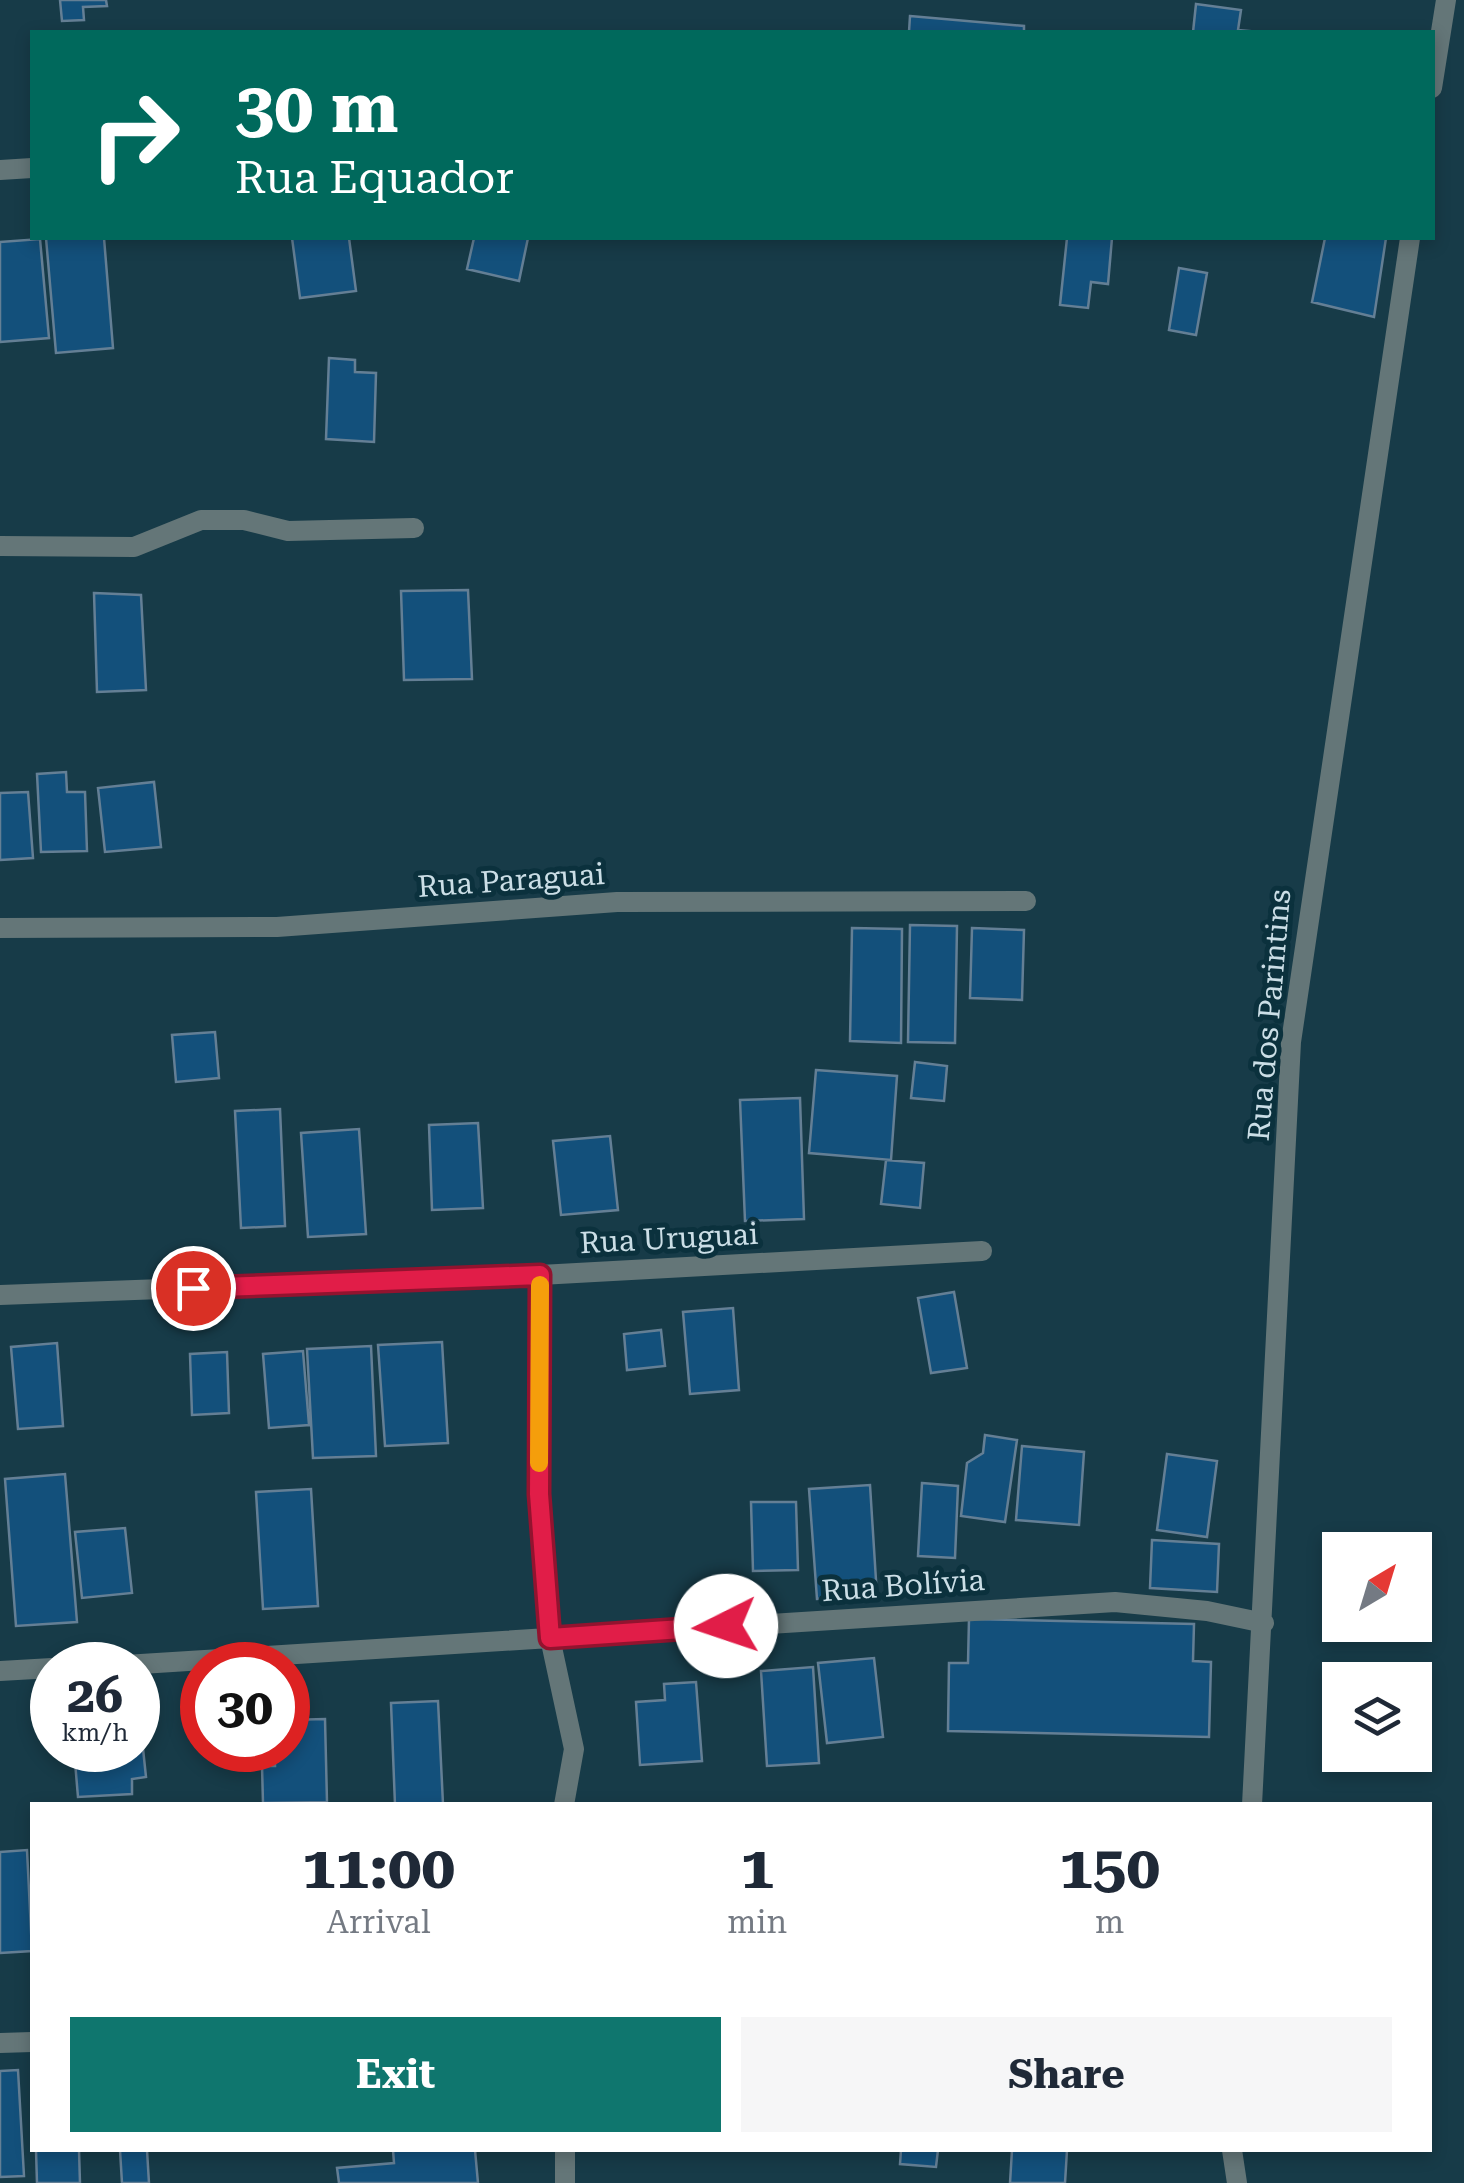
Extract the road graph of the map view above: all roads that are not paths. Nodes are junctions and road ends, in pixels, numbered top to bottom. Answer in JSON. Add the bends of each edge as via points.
{"nodes":[{"id":1,"x":1446,"y":0,"type":"edge"},
{"id":2,"x":1435,"y":69,"type":"edge"},
{"id":3,"x":30,"y":168,"type":"edge"},
{"id":4,"x":0,"y":170,"type":"edge"},
{"id":5,"x":1410,"y":240,"type":"edge"},
{"id":6,"x":414,"y":528,"type":"dead end"},
{"id":7,"x":0,"y":546,"type":"edge"},
{"id":8,"x":1026,"y":901,"type":"dead end"},
{"id":9,"x":0,"y":928,"type":"edge"},
{"id":10,"x":982,"y":1251,"type":"dead end"},
{"id":11,"x":540,"y":1275,"type":"junction"},
{"id":12,"x":0,"y":1295,"type":"edge"},
{"id":13,"x":1264,"y":1623,"type":"junction"},
{"id":14,"x":550,"y":1638,"type":"junction"},
{"id":15,"x":160,"y":1663,"type":"edge"},
{"id":16,"x":30,"y":1669,"type":"edge"},
{"id":17,"x":0,"y":1671,"type":"edge"},
{"id":18,"x":565,"y":1802,"type":"edge"},
{"id":19,"x":1252,"y":1802,"type":"edge"},
{"id":20,"x":30,"y":2042,"type":"edge"},
{"id":21,"x":0,"y":2043,"type":"edge"},
{"id":22,"x":566,"y":2152,"type":"edge"},
{"id":23,"x":1232,"y":2152,"type":"edge"},
{"id":24,"x":565,"y":2183,"type":"edge"},
{"id":25,"x":1237,"y":2183,"type":"edge"}],
"edges":[{"from":1,"to":2,"type":"street"},
{"from":3,"to":4,"type":"street"},
{"from":5,"to":13,"type":"street","name":"Rua dos Parintins","via":[[1291,1042]]},
{"from":6,"to":7,"type":"street","via":[[288,532],[244,520],[201,520],[134,547]]},
{"from":8,"to":9,"type":"street","name":"Rua Paraguai","via":[[616,902],[277,927]]},
{"from":10,"to":11,"type":"street","name":"Rua Uruguai"},
{"from":11,"to":12,"type":"street","name":"Rua Uruguai"},
{"from":11,"to":14,"type":"street","via":[[539,1494]]},
{"from":13,"to":14,"type":"street","name":"Rua Bolívia","via":[[1115,1602]]},
{"from":13,"to":19,"type":"street","name":"Rua dos Parintins"},
{"from":14,"to":15,"type":"street","name":"Rua Bolívia"},
{"from":14,"to":18,"type":"street","via":[[574,1749]]},
{"from":16,"to":17,"type":"street"},
{"from":20,"to":21,"type":"street"},
{"from":22,"to":24,"type":"street"},
{"from":23,"to":25,"type":"street"}]}
